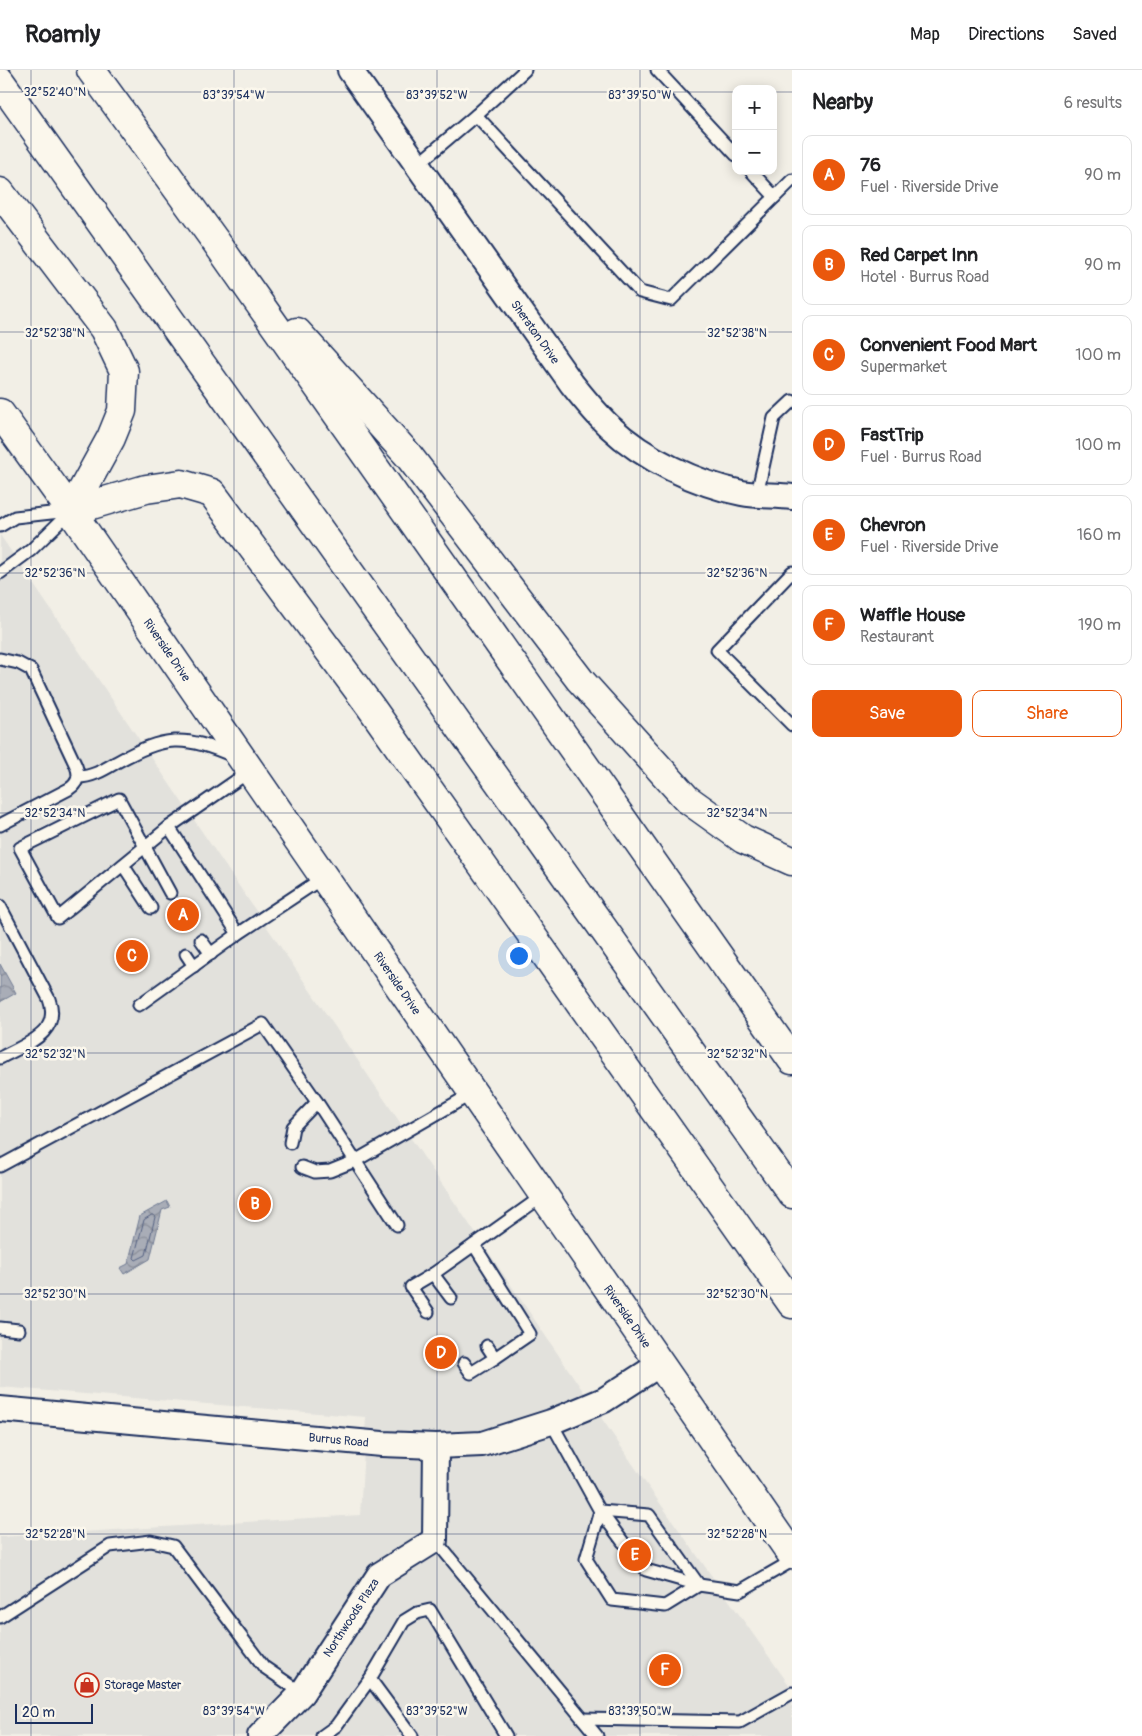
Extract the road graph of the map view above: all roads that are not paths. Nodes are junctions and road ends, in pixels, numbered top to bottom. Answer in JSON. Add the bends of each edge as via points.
{"nodes":[{"id":1,"x":91,"y":70,"type":"edge"},
{"id":2,"x":350,"y":70,"type":"edge"},
{"id":3,"x":525,"y":70,"type":"edge"},
{"id":4,"x":657,"y":70,"type":"edge"},
{"id":5,"x":0,"y":81,"type":"edge"},
{"id":6,"x":476,"y":115,"type":"junction"},
{"id":7,"x":732,"y":151,"type":"edge"},
{"id":8,"x":418,"y":165,"type":"junction"},
{"id":9,"x":755,"y":175,"type":"edge"},
{"id":10,"x":792,"y":180,"type":"edge"},
{"id":11,"x":0,"y":192,"type":"edge"},
{"id":12,"x":775,"y":197,"type":"junction"},
{"id":13,"x":216,"y":242,"type":"junction"},
{"id":14,"x":792,"y":402,"type":"edge"},
{"id":15,"x":0,"y":413,"type":"edge"},
{"id":16,"x":756,"y":494,"type":"junction"},
{"id":17,"x":792,"y":497,"type":"edge"},
{"id":18,"x":71,"y":511,"type":"junction"},
{"id":19,"x":0,"y":526,"type":"edge"},
{"id":20,"x":792,"y":572,"type":"edge"},
{"id":21,"x":0,"y":573,"type":"edge"},
{"id":22,"x":0,"y":659,"type":"edge"},
{"id":23,"x":792,"y":725,"type":"edge"},
{"id":24,"x":246,"y":765,"type":"junction"},
{"id":25,"x":78,"y":777,"type":"junction"},
{"id":26,"x":0,"y":825,"type":"edge"},
{"id":27,"x":169,"y":827,"type":"junction"},
{"id":28,"x":144,"y":848,"type":"junction"},
{"id":29,"x":792,"y":860,"type":"edge"},
{"id":30,"x":123,"y":865,"type":"junction"},
{"id":31,"x":324,"y":877,"type":"junction"},
{"id":32,"x":170,"y":893,"type":"dead end"},
{"id":33,"x":0,"y":906,"type":"edge"},
{"id":34,"x":151,"y":908,"type":"dead end"},
{"id":35,"x":238,"y":934,"type":"junction"},
{"id":36,"x":201,"y":940,"type":"dead end"},
{"id":37,"x":186,"y":954,"type":"dead end"},
{"id":38,"x":211,"y":954,"type":"junction"},
{"id":39,"x":194,"y":966,"type":"junction"},
{"id":40,"x":139,"y":1006,"type":"dead end"},
{"id":41,"x":0,"y":1058,"type":"edge"},
{"id":42,"x":792,"y":1060,"type":"edge"},
{"id":43,"x":473,"y":1093,"type":"junction"},
{"id":44,"x":317,"y":1102,"type":"junction"},
{"id":45,"x":290,"y":1143,"type":"dead end"},
{"id":46,"x":355,"y":1161,"type":"junction"},
{"id":47,"x":0,"y":1166,"type":"edge"},
{"id":48,"x":302,"y":1167,"type":"dead end"},
{"id":49,"x":792,"y":1194,"type":"edge"},
{"id":50,"x":544,"y":1195,"type":"junction"},
{"id":51,"x":397,"y":1225,"type":"dead end"},
{"id":52,"x":474,"y":1246,"type":"junction"},
{"id":53,"x":433,"y":1274,"type":"junction"},
{"id":54,"x":451,"y":1298,"type":"dead end"},
{"id":55,"x":792,"y":1304,"type":"edge"},
{"id":56,"x":428,"y":1312,"type":"dead end"},
{"id":57,"x":0,"y":1328,"type":"edge"},
{"id":58,"x":19,"y":1330,"type":"dead end"},
{"id":59,"x":487,"y":1346,"type":"dead end"},
{"id":60,"x":495,"y":1358,"type":"junction"},
{"id":61,"x":464,"y":1363,"type":"dead end"},
{"id":62,"x":660,"y":1364,"type":"junction"},
{"id":63,"x":0,"y":1409,"type":"edge"},
{"id":64,"x":551,"y":1422,"type":"junction"},
{"id":65,"x":436,"y":1446,"type":"junction"},
{"id":66,"x":600,"y":1512,"type":"junction"},
{"id":67,"x":435,"y":1540,"type":"junction"},
{"id":68,"x":623,"y":1542,"type":"dead end"},
{"id":69,"x":792,"y":1556,"type":"edge"},
{"id":70,"x":792,"y":1560,"type":"edge"},
{"id":71,"x":646,"y":1570,"type":"dead end"},
{"id":72,"x":699,"y":1586,"type":"junction"},
{"id":73,"x":0,"y":1617,"type":"edge"},
{"id":74,"x":370,"y":1679,"type":"junction"},
{"id":75,"x":302,"y":1693,"type":"junction"},
{"id":76,"x":792,"y":1693,"type":"edge"},
{"id":77,"x":583,"y":1719,"type":"junction"},
{"id":78,"x":260,"y":1736,"type":"edge"},
{"id":79,"x":322,"y":1736,"type":"edge"},
{"id":80,"x":412,"y":1736,"type":"edge"},
{"id":81,"x":506,"y":1736,"type":"edge"},
{"id":82,"x":597,"y":1736,"type":"edge"}],
"edges":[{"from":1,"to":13,"type":"main road"},
{"from":2,"to":8,"type":"street","name":"Sheraton Drive"},
{"from":3,"to":6,"type":"lane"},
{"from":4,"to":7,"type":"lane"},
{"from":5,"to":49,"type":"main road"},
{"from":6,"to":8,"type":"lane"},
{"from":6,"to":12,"type":"lane","via":[[640,292],[671,300]]},
{"from":8,"to":16,"type":"street","name":"Sheraton Drive","via":[[572,384],[609,427],[660,463],[706,483]]},
{"from":9,"to":12,"type":"lane"},
{"from":10,"to":12,"type":"lane"},
{"from":11,"to":18,"type":"main road","via":[[104,330],[124,371],[122,411]]},
{"from":13,"to":29,"type":"main road","via":[[408,455],[580,680],[687,799],[743,839]]},
{"from":13,"to":42,"type":"main road"},
{"from":14,"to":16,"type":"lane","via":[[774,418]]},
{"from":15,"to":18,"type":"main road","name":"Riverside Drive"},
{"from":16,"to":17,"type":"street","name":"Sheraton Drive"},
{"from":18,"to":19,"type":"lane","via":[[14,517]]},
{"from":18,"to":21,"type":"lane","via":[[31,550]]},
{"from":18,"to":24,"type":"main road","name":"Riverside Drive"},
{"from":18,"to":55,"type":"main road","via":[[146,489],[181,484],[212,493],[370,706]]},
{"from":20,"to":23,"type":"lane","via":[[717,650]]},
{"from":22,"to":25,"type":"lane","via":[[31,670],[76,766]]},
{"from":24,"to":25,"type":"lane","via":[[204,745],[172,740],[145,748],[97,773]]},
{"from":24,"to":27,"type":"lane"},
{"from":24,"to":31,"type":"main road","name":"Riverside Drive"},
{"from":25,"to":26,"type":"lane","via":[[69,789]]},
{"from":27,"to":28,"type":"lane"},
{"from":27,"to":35,"type":"lane"},
{"from":28,"to":30,"type":"lane"},
{"from":28,"to":30,"type":"lane","via":[[118,799],[20,848],[58,918]]},
{"from":28,"to":32,"type":"lane"},
{"from":30,"to":34,"type":"lane"},
{"from":31,"to":35,"type":"lane"},
{"from":31,"to":43,"type":"main road","name":"Riverside Drive"},
{"from":33,"to":41,"type":"lane","via":[[49,998],[52,1015],[43,1033]]},
{"from":35,"to":38,"type":"lane"},
{"from":36,"to":38,"type":"lane"},
{"from":37,"to":39,"type":"lane"},
{"from":38,"to":39,"type":"lane"},
{"from":39,"to":40,"type":"lane"},
{"from":43,"to":46,"type":"lane"},
{"from":43,"to":50,"type":"main road","name":"Riverside Drive"},
{"from":44,"to":45,"type":"lane","via":[[293,1127]]},
{"from":44,"to":46,"type":"lane"},
{"from":44,"to":47,"type":"lane","via":[[264,1024]]},
{"from":46,"to":48,"type":"lane","via":[[330,1171],[314,1172]]},
{"from":46,"to":51,"type":"lane"},
{"from":50,"to":52,"type":"lane"},
{"from":50,"to":62,"type":"main road","name":"Riverside Drive"},
{"from":52,"to":53,"type":"lane"},
{"from":52,"to":60,"type":"lane","via":[[530,1334]]},
{"from":53,"to":54,"type":"lane"},
{"from":53,"to":56,"type":"lane","via":[[411,1287]]},
{"from":57,"to":58,"type":"lane"},
{"from":59,"to":60,"type":"lane"},
{"from":60,"to":61,"type":"lane","via":[[472,1373]]},
{"from":62,"to":64,"type":"street","name":"Burrus Road","via":[[604,1400]]},
{"from":62,"to":69,"type":"main road","name":"Riverside Drive"},
{"from":63,"to":65,"type":"street","name":"Burrus Road","via":[[382,1444]]},
{"from":64,"to":65,"type":"street","name":"Burrus Road","via":[[482,1444]]},
{"from":64,"to":66,"type":"lane"},
{"from":65,"to":67,"type":"street"},
{"from":66,"to":68,"type":"lane"},
{"from":66,"to":72,"type":"lane","via":[[649,1515]]},
{"from":66,"to":72,"type":"lane","via":[[586,1559],[612,1600],[665,1606]]},
{"from":67,"to":75,"type":"street","name":"Northwoods Plaza","via":[[379,1575]]},
{"from":67,"to":77,"type":"lane"},
{"from":70,"to":72,"type":"lane","via":[[740,1591]]},
{"from":71,"to":72,"type":"lane"},
{"from":73,"to":75,"type":"lane","via":[[110,1546],[151,1541],[173,1546],[264,1667]]},
{"from":74,"to":79,"type":"lane","via":[[336,1726]]},
{"from":74,"to":80,"type":"lane"},
{"from":74,"to":81,"type":"lane","via":[[404,1621],[430,1610]]},
{"from":75,"to":78,"type":"street","name":"Northwoods Plaza"},
{"from":76,"to":77,"type":"lane","via":[[740,1722]]},
{"from":77,"to":82,"type":"lane"}]}
